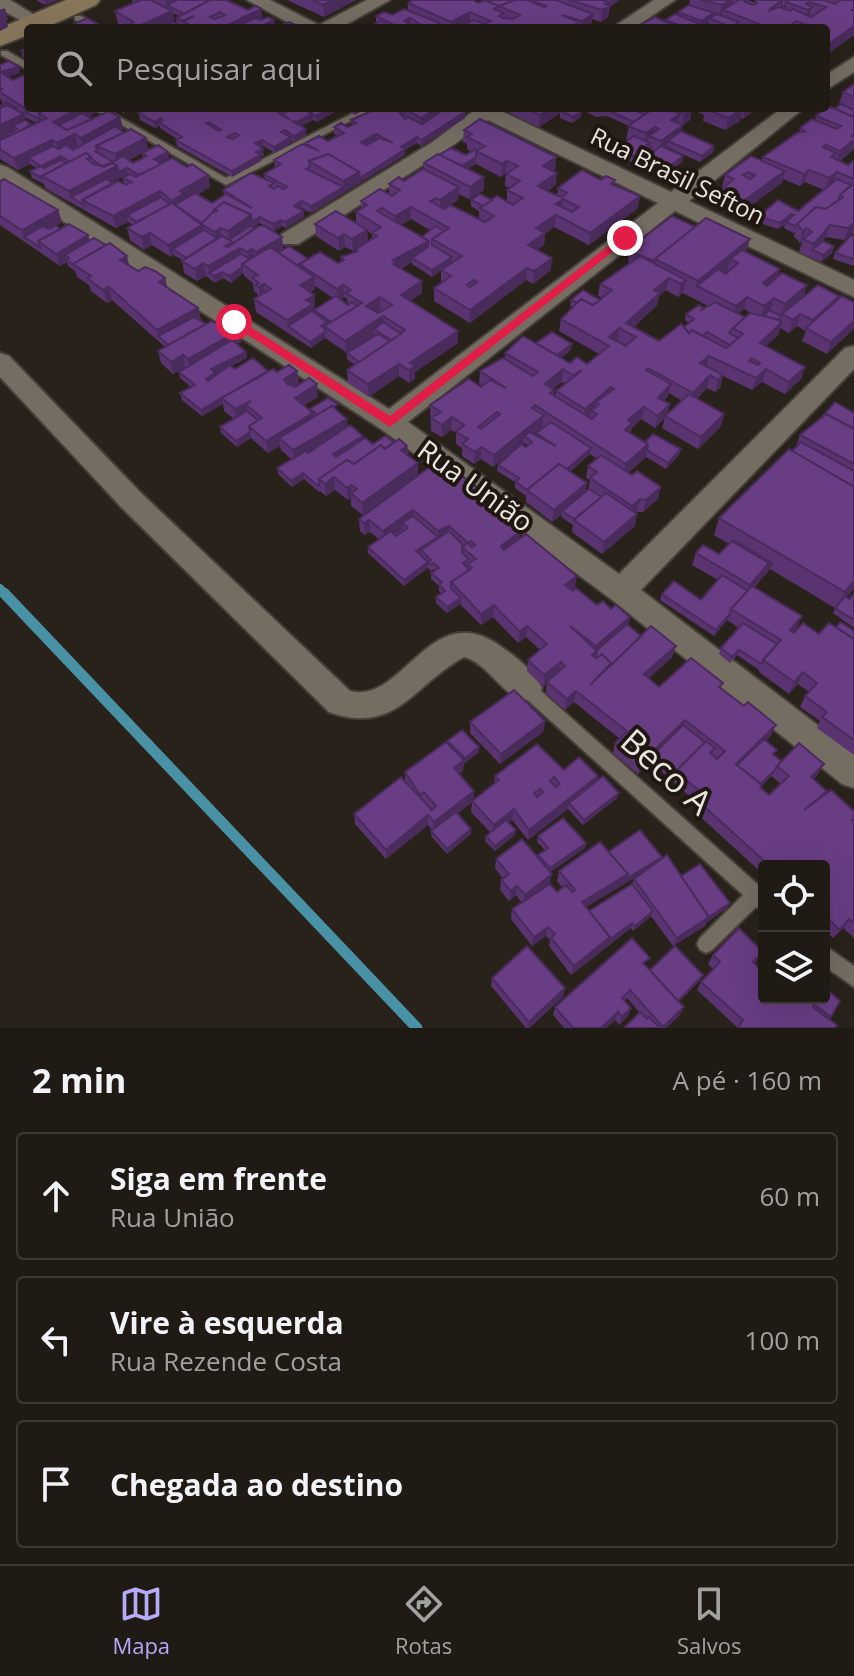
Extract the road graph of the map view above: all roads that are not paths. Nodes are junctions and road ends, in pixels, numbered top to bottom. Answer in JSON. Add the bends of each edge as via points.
{"nodes":[{"id":1,"x":118,"y":0,"type":"edge"},
{"id":2,"x":256,"y":0,"type":"edge"},
{"id":3,"x":381,"y":0,"type":"edge"},
{"id":4,"x":666,"y":0,"type":"edge"},
{"id":5,"x":0,"y":2,"type":"edge"},
{"id":6,"x":33,"y":24,"type":"edge"},
{"id":7,"x":60,"y":24,"type":"edge"},
{"id":8,"x":304,"y":24,"type":"edge"},
{"id":9,"x":334,"y":24,"type":"edge"},
{"id":10,"x":627,"y":24,"type":"edge"},
{"id":11,"x":854,"y":63,"type":"edge"},
{"id":12,"x":830,"y":81,"type":"edge"},
{"id":13,"x":104,"y":112,"type":"edge"},
{"id":14,"x":363,"y":112,"type":"edge"},
{"id":15,"x":481,"y":112,"type":"edge"},
{"id":16,"x":491,"y":112,"type":"edge"},
{"id":17,"x":789,"y":112,"type":"edge"},
{"id":18,"x":0,"y":171,"type":"edge"},
{"id":19,"x":672,"y":201,"type":"junction"},
{"id":20,"x":290,"y":239,"type":"dead end"},
{"id":21,"x":854,"y":289,"type":"edge"},
{"id":22,"x":854,"y":354,"type":"edge"},
{"id":23,"x":0,"y":362,"type":"edge"},
{"id":24,"x":390,"y":422,"type":"junction"},
{"id":25,"x":621,"y":591,"type":"junction"},
{"id":26,"x":526,"y":688,"type":"joint"},
{"id":27,"x":854,"y":773,"type":"edge"},
{"id":28,"x":758,"y":897,"type":"edge"},
{"id":29,"x":758,"y":901,"type":"edge"},
{"id":30,"x":706,"y":944,"type":"dead end"},
{"id":31,"x":830,"y":959,"type":"edge"},
{"id":32,"x":854,"y":978,"type":"edge"}],
"edges":[{"from":1,"to":7,"type":"street"},
{"from":2,"to":8,"type":"street"},
{"from":3,"to":9,"type":"street"},
{"from":4,"to":10,"type":"street"},
{"from":5,"to":6,"type":"street"},
{"from":11,"to":12,"type":"street"},
{"from":13,"to":14,"type":"lane","via":[[226,182]]},
{"from":15,"to":20,"type":"street","via":[[438,147]]},
{"from":16,"to":19,"type":"street","name":"Rua Brasil Sefton"},
{"from":17,"to":19,"type":"street"},
{"from":18,"to":24,"type":"street","name":"Rua União"},
{"from":19,"to":21,"type":"street","name":"Rua Brasil Sefton"},
{"from":19,"to":24,"type":"street"},
{"from":22,"to":25,"type":"street"},
{"from":23,"to":26,"type":"street","via":[[131,500],[340,702],[352,709],[371,707],[461,644],[485,651]]},
{"from":24,"to":25,"type":"street","name":"Rua União"},
{"from":25,"to":27,"type":"street","name":"Rua União"},
{"from":26,"to":28,"type":"lane","name":"Beco A"},
{"from":29,"to":30,"type":"lane"},
{"from":31,"to":32,"type":"lane"}]}
